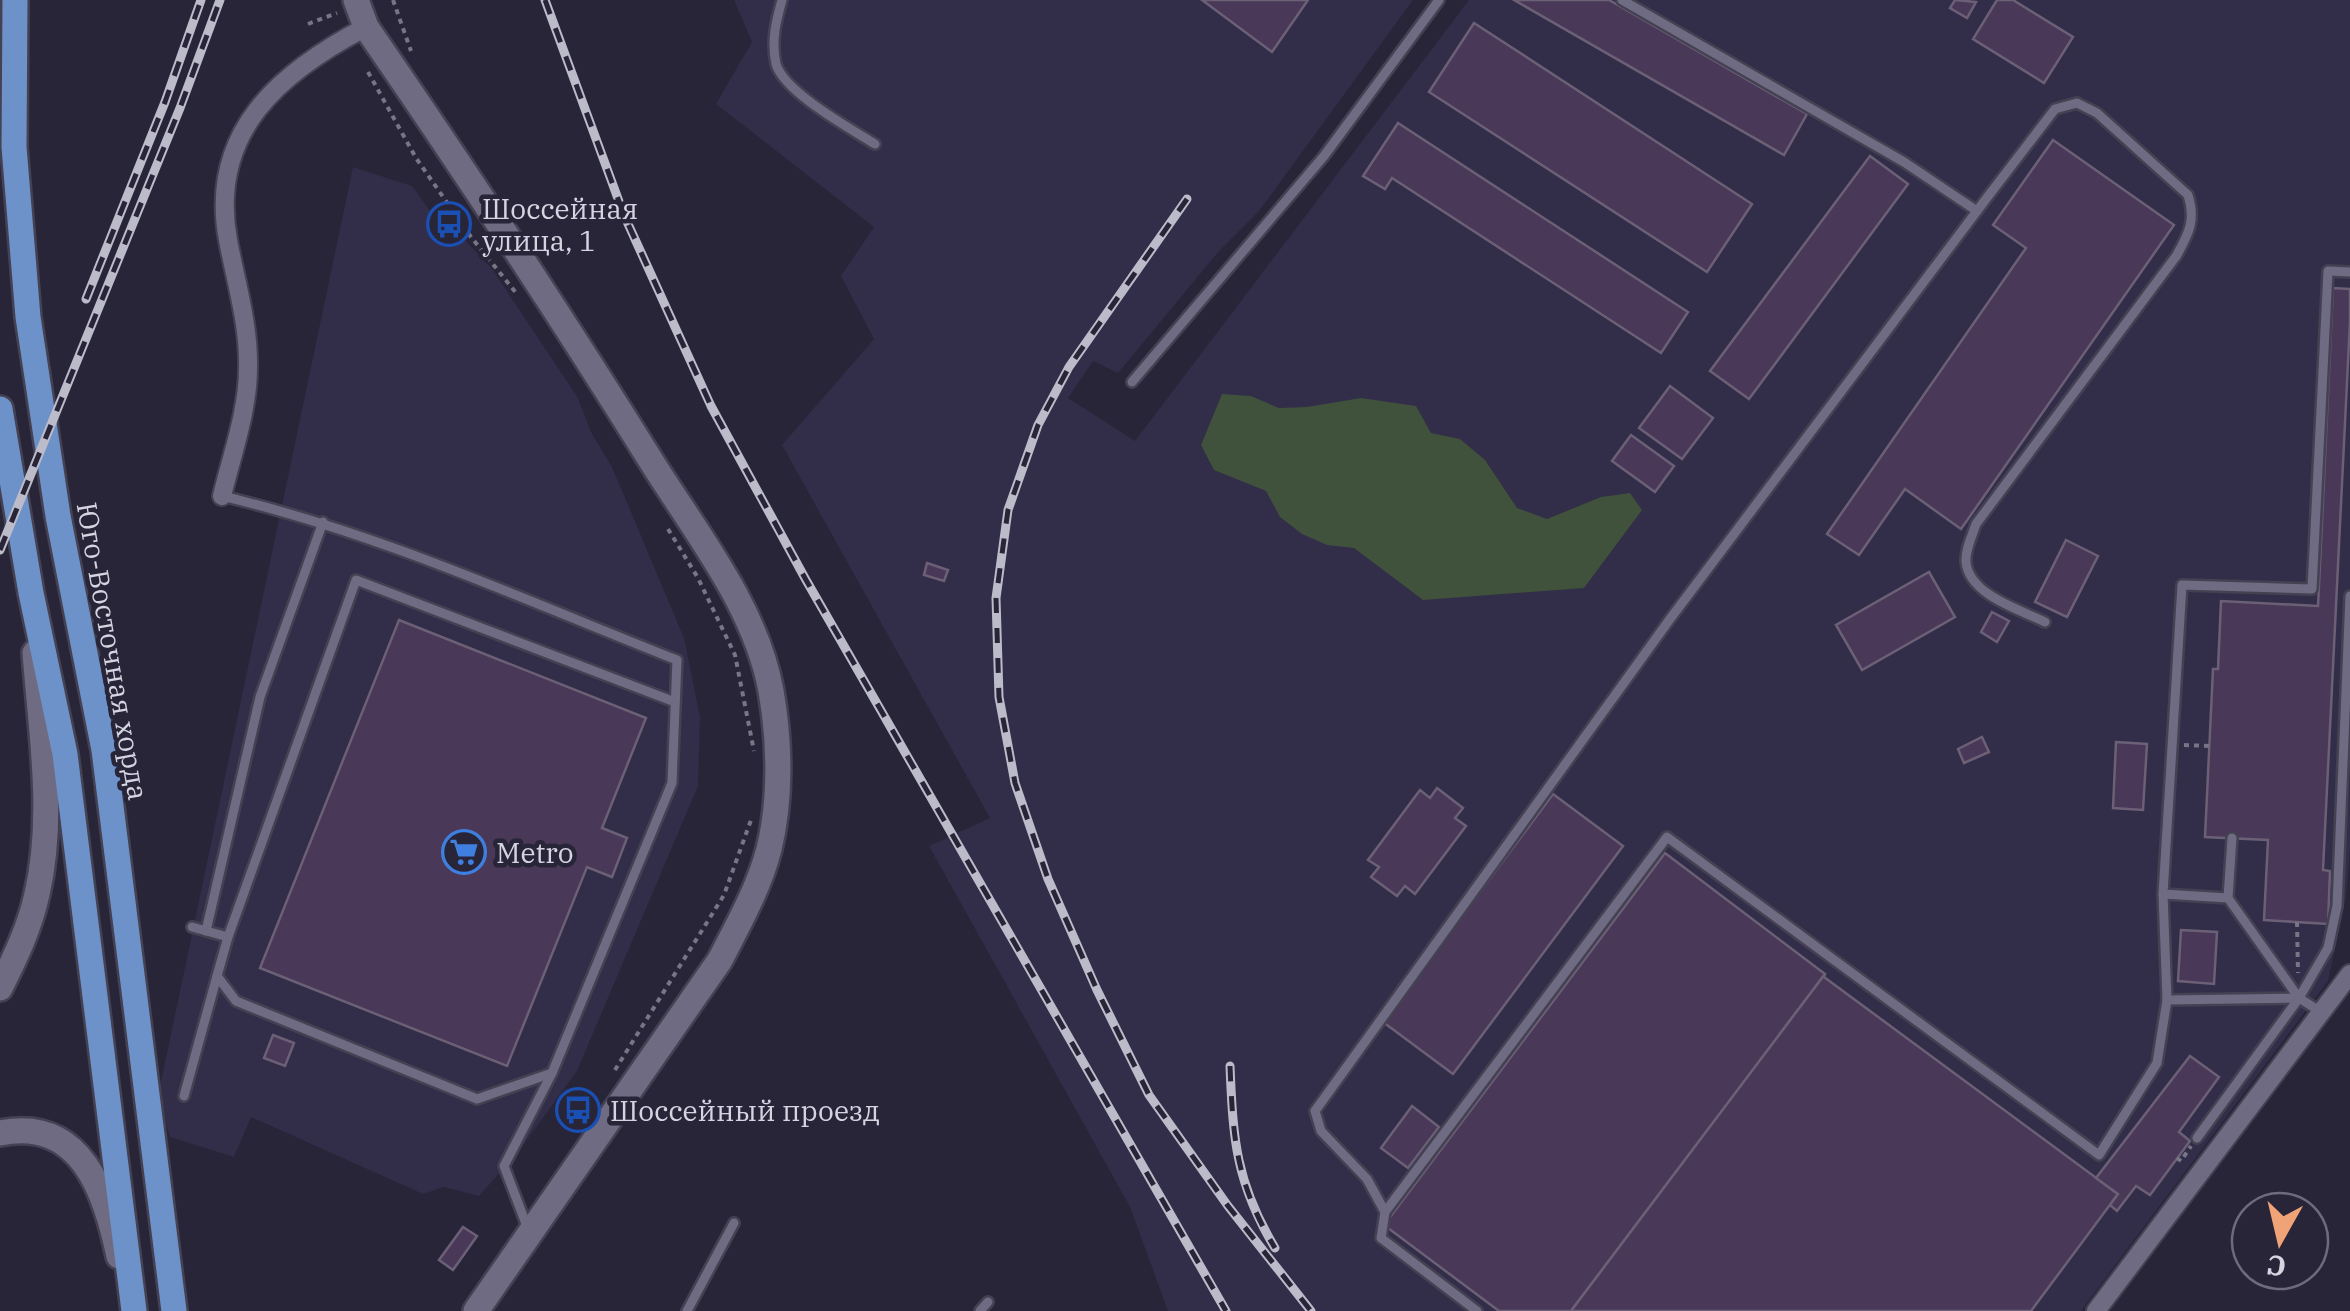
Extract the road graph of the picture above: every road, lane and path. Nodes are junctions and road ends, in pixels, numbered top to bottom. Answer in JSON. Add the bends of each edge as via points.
{"nodes":[{"id":1,"x":15,"y":0,"type":"edge"},
{"id":2,"x":366,"y":0,"type":"edge"},
{"id":3,"x":393,"y":0,"type":"edge"},
{"id":4,"x":782,"y":0,"type":"edge"},
{"id":5,"x":1439,"y":0,"type":"edge"},
{"id":6,"x":1622,"y":0,"type":"edge"},
{"id":7,"x":347,"y":6,"type":"edge"},
{"id":8,"x":308,"y":24,"type":"dead end"},
{"id":9,"x":366,"y":27,"type":"junction"},
{"id":10,"x":411,"y":51,"type":"dead end"},
{"id":11,"x":876,"y":144,"type":"dead end"},
{"id":12,"x":1978,"y":211,"type":"junction"},
{"id":13,"x":2350,"y":272,"type":"edge"},
{"id":14,"x":1132,"y":382,"type":"dead end"},
{"id":15,"x":0,"y":410,"type":"edge"},
{"id":16,"x":222,"y":496,"type":"joint"},
{"id":17,"x":323,"y":522,"type":"junction"},
{"id":18,"x":31,"y":593,"type":"junction"},
{"id":19,"x":2350,"y":596,"type":"edge"},
{"id":20,"x":2046,"y":622,"type":"dead end"},
{"id":21,"x":676,"y":702,"type":"junction"},
{"id":22,"x":2172,"y":744,"type":"junction"},
{"id":23,"x":2209,"y":746,"type":"dead end"},
{"id":24,"x":2232,"y":838,"type":"dead end"},
{"id":25,"x":2163,"y":894,"type":"junction"},
{"id":26,"x":2228,"y":898,"type":"junction"},
{"id":27,"x":2296,"y":922,"type":"dead end"},
{"id":28,"x":192,"y":927,"type":"dead end"},
{"id":29,"x":206,"y":931,"type":"junction"},
{"id":30,"x":228,"y":937,"type":"junction"},
{"id":31,"x":2350,"y":974,"type":"edge"},
{"id":32,"x":218,"y":976,"type":"junction"},
{"id":33,"x":0,"y":988,"type":"edge"},
{"id":34,"x":2299,"y":998,"type":"junction"},
{"id":35,"x":2167,"y":1000,"type":"junction"},
{"id":36,"x":2321,"y":1012,"type":"junction"},
{"id":37,"x":552,"y":1073,"type":"junction"},
{"id":38,"x":184,"y":1096,"type":"dead end"},
{"id":39,"x":0,"y":1133,"type":"edge"},
{"id":40,"x":2197,"y":1138,"type":"joint"},
{"id":41,"x":2177,"y":1158,"type":"dead end"},
{"id":42,"x":1385,"y":1212,"type":"junction"},
{"id":43,"x":734,"y":1223,"type":"dead end"},
{"id":44,"x":530,"y":1235,"type":"junction"},
{"id":45,"x":988,"y":1302,"type":"dead end"},
{"id":46,"x":133,"y":1311,"type":"edge"},
{"id":47,"x":174,"y":1311,"type":"edge"},
{"id":48,"x":476,"y":1311,"type":"edge"},
{"id":49,"x":687,"y":1311,"type":"edge"},
{"id":50,"x":980,"y":1311,"type":"edge"},
{"id":51,"x":1477,"y":1311,"type":"edge"},
{"id":52,"x":2096,"y":1311,"type":"edge"}],
"edges":[{"from":1,"to":47,"type":"main road","name":"Юго-Восточная хорда","via":[[14,148],[28,317],[104,750]]},
{"from":2,"to":9,"type":"main road"},
{"from":3,"to":10,"type":"path"},
{"from":4,"to":11,"type":"lane","via":[[773,32],[777,68],[816,108]]},
{"from":5,"to":14,"type":"lane","via":[[1324,156]]},
{"from":6,"to":12,"type":"lane"},
{"from":7,"to":8,"type":"path"},
{"from":7,"to":9,"type":"main road"},
{"from":9,"to":16,"type":"street","via":[[272,88],[241,132],[226,179],[227,234],[248,367]]},
{"from":9,"to":44,"type":"main road","via":[[534,272],[738,599],[771,689],[777,799],[769,850],[750,903],[720,960]]},
{"from":12,"to":20,"type":"lane","via":[[2055,110],[2077,103],[2188,194],[2194,212],[2177,255],[1976,524],[1966,564],[1973,580]]},
{"from":12,"to":42,"type":"lane","via":[[1670,619],[1315,1111],[1321,1131],[1367,1179]]},
{"from":13,"to":22,"type":"lane","via":[[2328,271],[2312,589],[2182,586]]},
{"from":15,"to":18,"type":"main road"},
{"from":16,"to":17,"type":"lane"},
{"from":17,"to":21,"type":"lane","via":[[677,660]]},
{"from":17,"to":29,"type":"lane","via":[[260,697]]},
{"from":18,"to":33,"type":"main road","via":[[45,830],[37,894]]},
{"from":18,"to":46,"type":"main road","via":[[65,754]]},
{"from":19,"to":34,"type":"lane","via":[[2337,906],[2328,948]]},
{"from":21,"to":30,"type":"lane","via":[[356,580]]},
{"from":21,"to":37,"type":"lane","via":[[672,783]]},
{"from":22,"to":23,"type":"path"},
{"from":22,"to":25,"type":"lane"},
{"from":24,"to":26,"type":"lane"},
{"from":25,"to":26,"type":"lane"},
{"from":25,"to":35,"type":"lane"},
{"from":26,"to":34,"type":"lane"},
{"from":27,"to":34,"type":"path"},
{"from":28,"to":29,"type":"lane"},
{"from":29,"to":30,"type":"lane"},
{"from":30,"to":32,"type":"lane"},
{"from":31,"to":36,"type":"street"},
{"from":32,"to":37,"type":"lane","via":[[236,1001],[477,1099]]},
{"from":32,"to":38,"type":"lane"},
{"from":34,"to":35,"type":"lane"},
{"from":34,"to":36,"type":"lane"},
{"from":34,"to":40,"type":"lane"},
{"from":35,"to":42,"type":"lane","via":[[2157,1063],[2099,1155],[1666,837]]},
{"from":36,"to":52,"type":"street"},
{"from":37,"to":44,"type":"lane","via":[[504,1166]]},
{"from":39,"to":46,"type":"main road","via":[[53,1138],[88,1165],[102,1193]]},
{"from":40,"to":41,"type":"path","via":[[2182,1161]]},
{"from":42,"to":51,"type":"lane","via":[[1381,1238]]},
{"from":43,"to":49,"type":"lane"},
{"from":44,"to":48,"type":"main road"},
{"from":45,"to":50,"type":"lane"}]}
